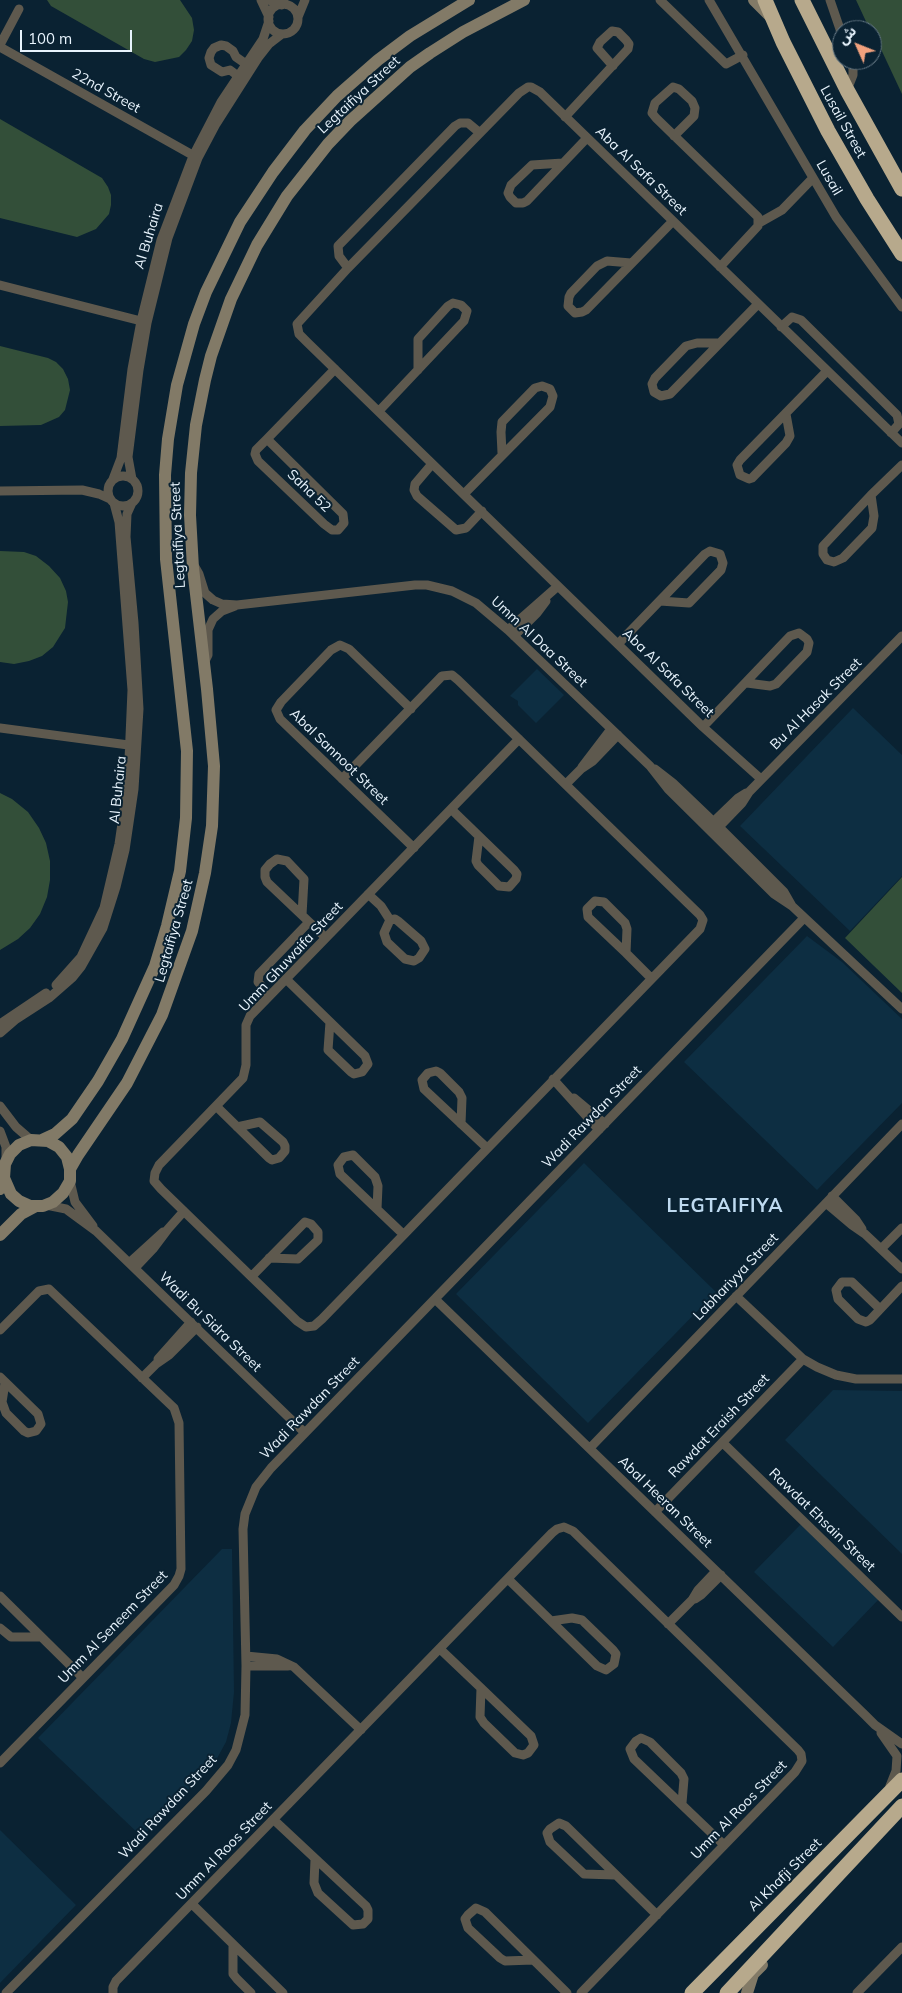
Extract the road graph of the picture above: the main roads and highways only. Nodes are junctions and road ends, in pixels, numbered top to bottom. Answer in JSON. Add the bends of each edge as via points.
{"nodes":[{"id":1,"x":765,"y":0,"type":"edge"},
{"id":2,"x":802,"y":0,"type":"edge"},
{"id":3,"x":902,"y":189,"type":"edge"},
{"id":4,"x":902,"y":254,"type":"edge"},
{"id":5,"x":902,"y":1780,"type":"edge"},
{"id":6,"x":902,"y":1806,"type":"edge"},
{"id":7,"x":692,"y":1993,"type":"edge"},
{"id":8,"x":727,"y":1993,"type":"edge"}],
"edges":[{"from":1,"to":4,"type":"highway","name":"Lusail Street","via":[[828,131]]},
{"from":2,"to":3,"type":"highway","name":"Lusail Street"},
{"from":5,"to":7,"type":"highway","name":"Al Khafji Street"},
{"from":6,"to":8,"type":"highway"}]}
